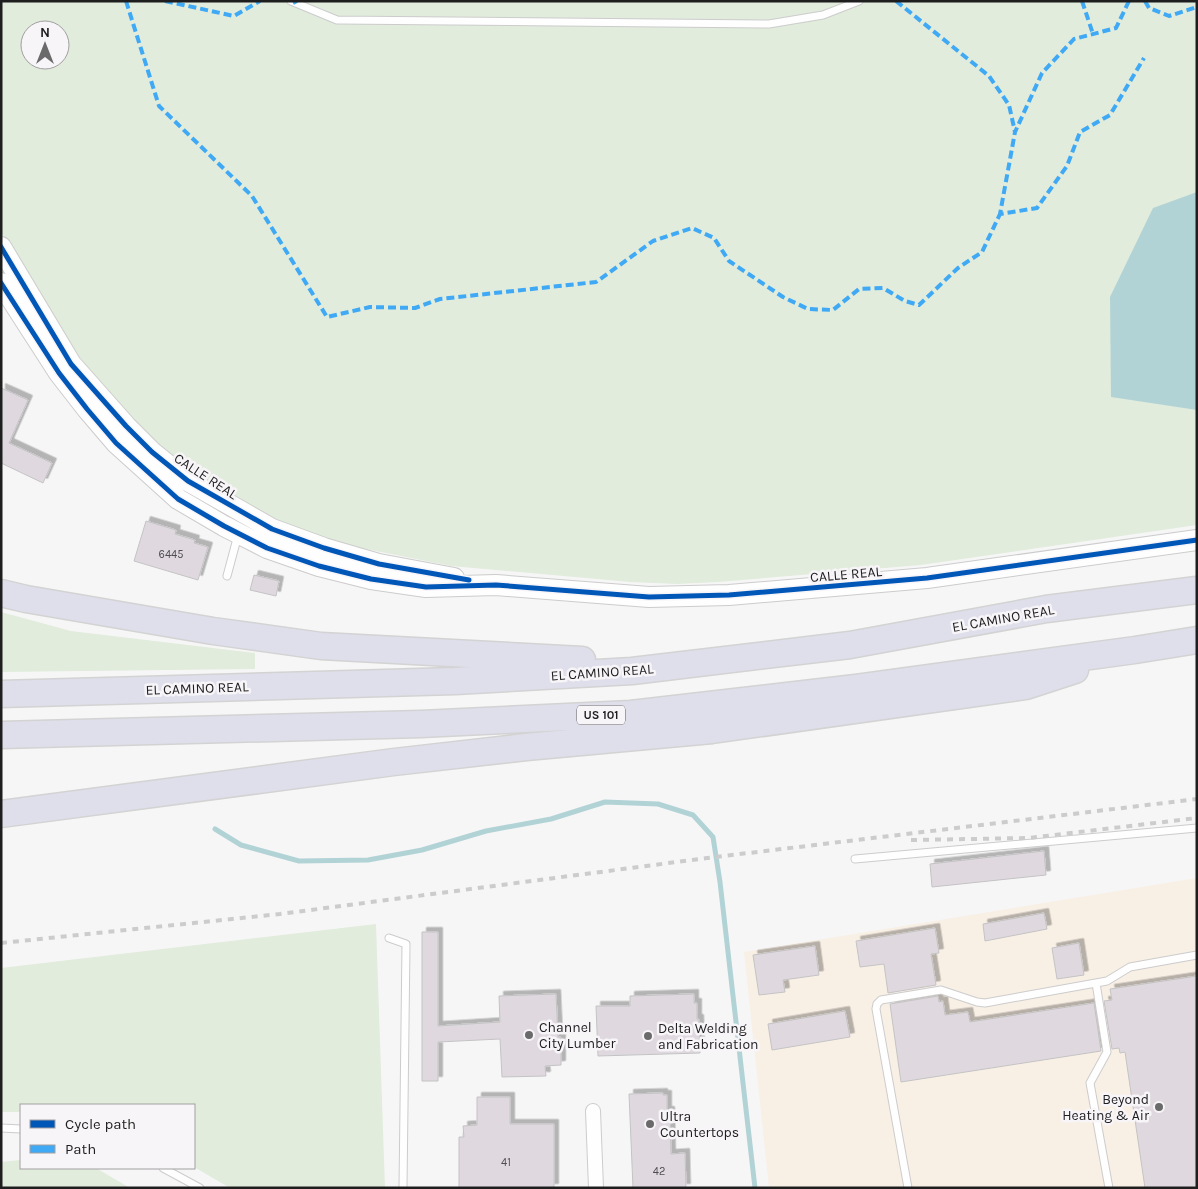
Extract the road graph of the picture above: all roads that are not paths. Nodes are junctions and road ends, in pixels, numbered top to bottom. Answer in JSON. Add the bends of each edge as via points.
{"nodes":[{"id":1,"x":291,"y":1,"type":"edge"},
{"id":2,"x":859,"y":1,"type":"edge"},
{"id":3,"x":1,"y":247,"type":"edge"},
{"id":4,"x":1,"y":283,"type":"edge"},
{"id":5,"x":238,"y":533,"type":"junction"},
{"id":6,"x":1197,"y":540,"type":"edge"},
{"id":7,"x":227,"y":576,"type":"dead end"},
{"id":8,"x":496,"y":586,"type":"junction"},
{"id":9,"x":1197,"y":590,"type":"edge"},
{"id":10,"x":1,"y":593,"type":"edge"},
{"id":11,"x":1197,"y":640,"type":"edge"},
{"id":12,"x":1134,"y":650,"type":"junction"},
{"id":13,"x":632,"y":671,"type":"junction"},
{"id":14,"x":1,"y":694,"type":"edge"},
{"id":15,"x":1,"y":735,"type":"edge"},
{"id":16,"x":1,"y":814,"type":"edge"},
{"id":17,"x":1197,"y":828,"type":"edge"},
{"id":18,"x":855,"y":859,"type":"dead end"},
{"id":19,"x":389,"y":938,"type":"dead end"},
{"id":20,"x":1197,"y":955,"type":"edge"},
{"id":21,"x":1096,"y":983,"type":"junction"},
{"id":22,"x":593,"y":1111,"type":"dead end"},
{"id":23,"x":1,"y":1128,"type":"edge"},
{"id":24,"x":20,"y":1129,"type":"edge"},
{"id":25,"x":165,"y":1169,"type":"edge"},
{"id":26,"x":200,"y":1188,"type":"edge"},
{"id":27,"x":403,"y":1188,"type":"edge"},
{"id":28,"x":596,"y":1188,"type":"edge"},
{"id":29,"x":908,"y":1188,"type":"edge"},
{"id":30,"x":1109,"y":1188,"type":"edge"}],
"edges":[{"from":1,"to":2,"type":"lane","via":[[337,20],[769,24],[823,15]]},
{"from":3,"to":8,"type":"main road","name":"CALLE REAL","via":[[71,364],[152,452],[188,481],[272,529],[324,548],[378,564]]},
{"from":4,"to":5,"type":"main road","name":"CALLE REAL","via":[[86,409],[116,443],[178,498]]},
{"from":5,"to":7,"type":"lane"},
{"from":5,"to":8,"type":"main road","name":"CALLE REAL","via":[[268,548],[319,566],[371,579],[426,587]]},
{"from":6,"to":8,"type":"main road","name":"CALLE REAL","via":[[927,578],[729,595],[649,597]]},
{"from":9,"to":13,"type":"highway","name":"EL CAMINO REAL","via":[[1046,609],[850,646]]},
{"from":10,"to":13,"type":"highway","via":[[194,628],[321,646],[578,659]]},
{"from":11,"to":12,"type":"highway","number":"US 101"},
{"from":12,"to":15,"type":"highway","number":"US 101","via":[[856,688],[631,714],[421,724]]},
{"from":12,"to":16,"type":"highway","via":[[1026,686],[712,730],[413,760]]},
{"from":13,"to":14,"type":"highway","name":"EL CAMINO REAL","via":[[445,681]]},
{"from":17,"to":18,"type":"lane"},
{"from":19,"to":27,"type":"lane","via":[[406,944]]},
{"from":20,"to":21,"type":"lane","via":[[1130,967],[1107,981]]},
{"from":21,"to":29,"type":"lane","via":[[985,1003],[936,990],[886,998],[877,1004]]},
{"from":21,"to":30,"type":"lane","via":[[1108,1052],[1090,1083]]},
{"from":22,"to":28,"type":"street"},
{"from":23,"to":24,"type":"lane"},
{"from":25,"to":26,"type":"lane"}]}
